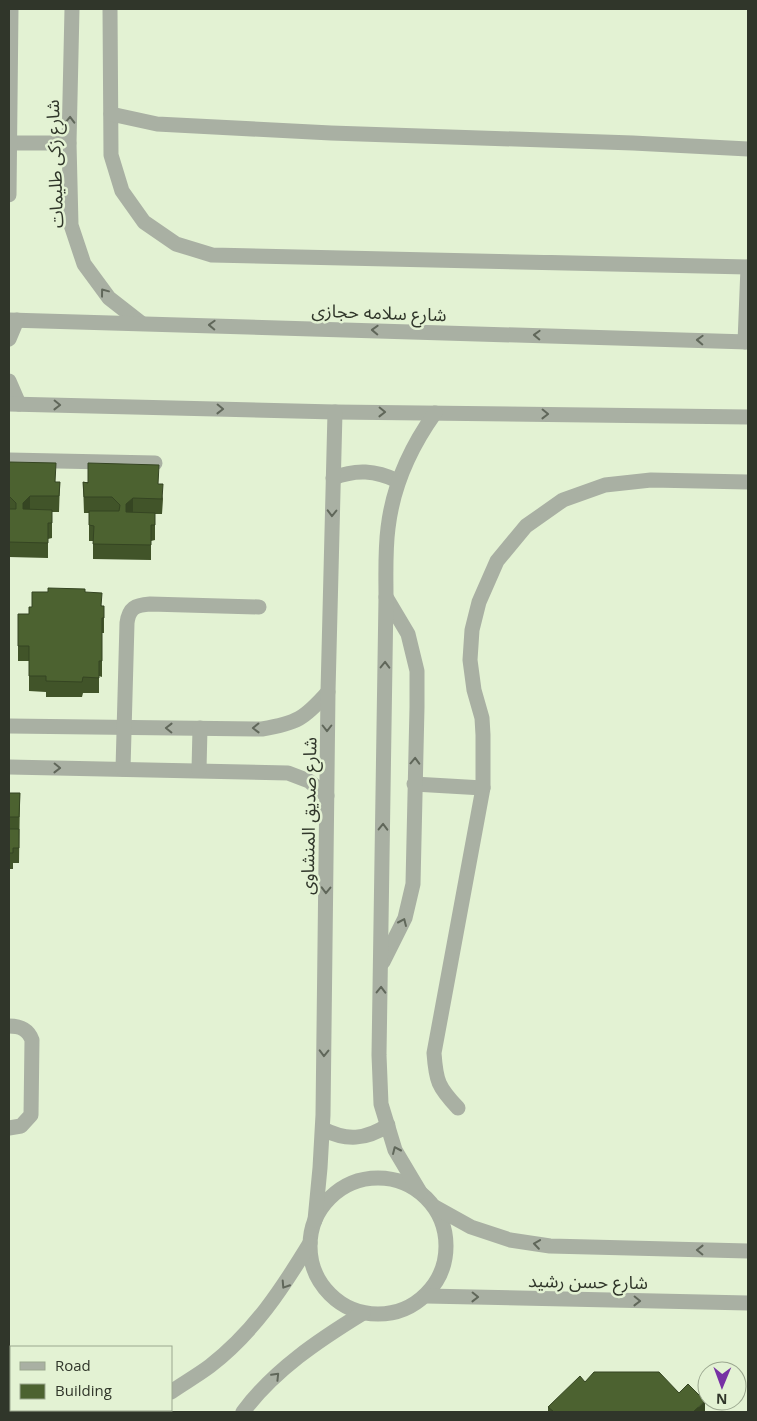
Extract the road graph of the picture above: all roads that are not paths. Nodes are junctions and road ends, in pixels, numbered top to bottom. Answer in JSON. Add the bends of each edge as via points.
{"nodes":[{"id":1,"x":11,"y":9,"type":"edge"},
{"id":2,"x":72,"y":9,"type":"edge"},
{"id":3,"x":110,"y":9,"type":"edge"},
{"id":4,"x":111,"y":114,"type":"junction"},
{"id":5,"x":9,"y":143,"type":"edge"},
{"id":6,"x":69,"y":143,"type":"junction"},
{"id":7,"x":748,"y":150,"type":"edge"},
{"id":8,"x":9,"y":196,"type":"edge"},
{"id":9,"x":748,"y":267,"type":"edge"},
{"id":10,"x":13,"y":320,"type":"edge"},
{"id":11,"x":142,"y":323,"type":"junction"},
{"id":12,"x":9,"y":339,"type":"edge"},
{"id":13,"x":746,"y":342,"type":"edge"},
{"id":14,"x":9,"y":381,"type":"edge"},
{"id":15,"x":14,"y":404,"type":"edge"},
{"id":16,"x":335,"y":412,"type":"junction"},
{"id":17,"x":435,"y":413,"type":"junction"},
{"id":18,"x":748,"y":417,"type":"edge"},
{"id":19,"x":9,"y":460,"type":"edge"},
{"id":20,"x":154,"y":463,"type":"edge"},
{"id":21,"x":333,"y":478,"type":"junction"},
{"id":22,"x":398,"y":481,"type":"junction"},
{"id":23,"x":748,"y":482,"type":"edge"},
{"id":24,"x":386,"y":597,"type":"junction"},
{"id":25,"x":259,"y":608,"type":"dead end"},
{"id":26,"x":328,"y":692,"type":"junction"},
{"id":27,"x":9,"y":726,"type":"edge"},
{"id":28,"x":124,"y":727,"type":"junction"},
{"id":29,"x":200,"y":728,"type":"junction"},
{"id":30,"x":9,"y":767,"type":"edge"},
{"id":31,"x":123,"y":769,"type":"junction"},
{"id":32,"x":199,"y":770,"type":"junction"},
{"id":33,"x":414,"y":784,"type":"junction"},
{"id":34,"x":483,"y":788,"type":"junction"},
{"id":35,"x":327,"y":796,"type":"junction"},
{"id":36,"x":381,"y":966,"type":"junction"},
{"id":37,"x":9,"y":1026,"type":"edge"},
{"id":38,"x":458,"y":1108,"type":"dead end"},
{"id":39,"x":388,"y":1125,"type":"junction"},
{"id":40,"x":9,"y":1128,"type":"edge"},
{"id":41,"x":322,"y":1129,"type":"junction"},
{"id":42,"x":420,"y":1192,"type":"junction"},
{"id":43,"x":435,"y":1207,"type":"junction"},
{"id":44,"x":315,"y":1220,"type":"junction"},
{"id":45,"x":310,"y":1243,"type":"junction"},
{"id":46,"x":748,"y":1251,"type":"edge"},
{"id":47,"x":426,"y":1296,"type":"junction"},
{"id":48,"x":748,"y":1303,"type":"edge"},
{"id":49,"x":363,"y":1313,"type":"junction"},
{"id":50,"x":172,"y":1391,"type":"edge"},
{"id":51,"x":243,"y":1412,"type":"edge"}],
"edges":[{"from":1,"to":5,"type":"street"},
{"from":6,"to":2,"type":"street","name":"شارع زكى طليمات","one_way":true},
{"from":3,"to":4,"type":"street"},
{"from":4,"to":7,"type":"street","via":[[157,124],[331,134],[633,142]]},
{"from":4,"to":9,"type":"street","via":[[111,155],[122,191],[144,222],[176,244],[212,254]]},
{"from":5,"to":6,"type":"street"},
{"from":5,"to":8,"type":"street"},
{"from":11,"to":6,"type":"street","name":"شارع زكى طليمات","one_way":true,"via":[[109,298],[84,264],[71,225]]},
{"from":9,"to":13,"type":"street"},
{"from":10,"to":11,"type":"street","name":"شارع سلامه حجازى"},
{"from":10,"to":12,"type":"street"},
{"from":13,"to":11,"type":"street","name":"شارع سلامه حجازى","one_way":true},
{"from":14,"to":15,"type":"street"},
{"from":15,"to":16,"type":"street","one_way":true},
{"from":16,"to":17,"type":"street","one_way":true},
{"from":16,"to":21,"type":"street","name":"شارع صديق المنشاوى"},
{"from":17,"to":18,"type":"street","one_way":true},
{"from":17,"to":22,"type":"street","via":[[407,457]]},
{"from":19,"to":20,"type":"street"},
{"from":21,"to":22,"type":"street","via":[[359,471],[386,475]]},
{"from":21,"to":26,"type":"street","name":"شارع صديق المنشاوى","one_way":true},
{"from":22,"to":24,"type":"street","via":[[388,530]]},
{"from":23,"to":34,"type":"street","via":[[650,480],[605,485],[563,500],[526,526],[497,561],[479,602],[472,630],[470,660],[484,735]]},
{"from":33,"to":24,"type":"street","one_way":true,"via":[[417,671],[408,634]]},
{"from":36,"to":24,"type":"street","one_way":true},
{"from":25,"to":28,"type":"street","via":[[150,604],[132,609],[127,623]]},
{"from":26,"to":29,"type":"street","one_way":true,"via":[[311,712],[288,725],[262,729]]},
{"from":26,"to":35,"type":"street","name":"شارع صديق المنشاوى","one_way":true},
{"from":27,"to":28,"type":"street"},
{"from":29,"to":28,"type":"street","one_way":true},
{"from":28,"to":31,"type":"street"},
{"from":29,"to":32,"type":"street"},
{"from":30,"to":31,"type":"street","one_way":true},
{"from":31,"to":32,"type":"street"},
{"from":32,"to":35,"type":"street","via":[[288,773],[309,781]]},
{"from":33,"to":34,"type":"street"},
{"from":36,"to":33,"type":"street","one_way":true,"via":[[410,903]]},
{"from":34,"to":38,"type":"street","via":[[434,1053],[438,1080],[444,1093]]},
{"from":35,"to":41,"type":"street","name":"شارع صديق المنشاوى","one_way":true},
{"from":39,"to":36,"type":"street","one_way":true,"via":[[381,1104]]},
{"from":37,"to":40,"type":"street","via":[[22,1027],[32,1040],[31,1115],[21,1126]]},
{"from":39,"to":41,"type":"street","via":[[378,1132],[356,1138]]},
{"from":42,"to":39,"type":"street","one_way":true,"via":[[395,1150]]},
{"from":41,"to":44,"type":"street","name":"شارع صديق المنشاوى"},
{"from":42,"to":43,"type":"street"},
{"from":42,"to":44,"type":"street","via":[[398,1181],[373,1178],[349,1184],[329,1199]]},
{"from":46,"to":43,"type":"street","name":"شارع حسن رشيد","one_way":true,"via":[[534,1244],[471,1228]]},
{"from":43,"to":47,"type":"street","via":[[445,1229],[447,1253],[440,1276]]},
{"from":44,"to":45,"type":"street"},
{"from":45,"to":49,"type":"street","via":[[313,1266],[323,1288],[341,1304]]},
{"from":45,"to":50,"type":"street","one_way":true,"via":[[283,1288],[250,1330],[210,1366]]},
{"from":47,"to":48,"type":"street","name":"شارع حسن رشيد","one_way":true},
{"from":47,"to":49,"type":"street","via":[[407,1308],[386,1314]]},
{"from":51,"to":49,"type":"street","one_way":true,"via":[[282,1371],[321,1339]]}]}
